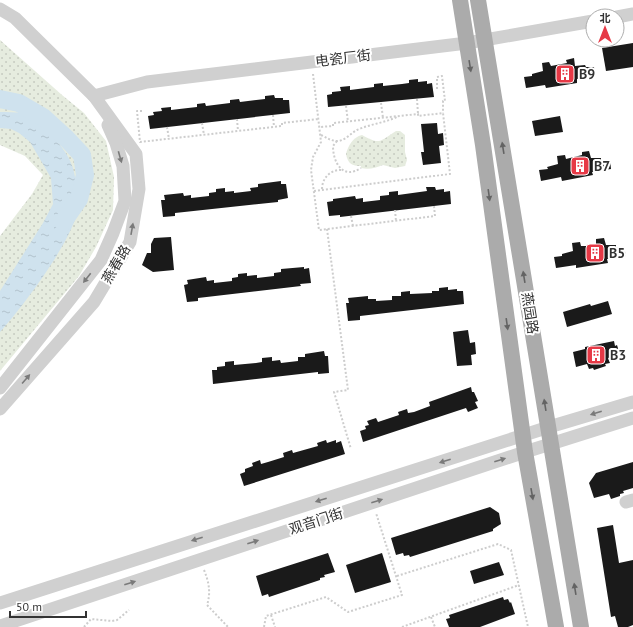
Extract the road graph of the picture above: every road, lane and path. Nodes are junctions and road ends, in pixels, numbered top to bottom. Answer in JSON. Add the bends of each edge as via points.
{"nodes":[{"id":1,"x":460,"y":0,"type":"edge"},
{"id":2,"x":478,"y":0,"type":"edge"},
{"id":3,"x":0,"y":9,"type":"edge"},
{"id":4,"x":585,"y":22,"type":"edge"},
{"id":5,"x":485,"y":40,"type":"junction"},
{"id":6,"x":467,"y":43,"type":"junction"},
{"id":7,"x":312,"y":62,"type":"junction"},
{"id":8,"x":437,"y":89,"type":"dead end"},
{"id":9,"x":94,"y":96,"type":"junction"},
{"id":10,"x":417,"y":99,"type":"dead end"},
{"id":11,"x":381,"y":103,"type":"dead end"},
{"id":12,"x":346,"y":106,"type":"dead end"},
{"id":13,"x":142,"y":111,"type":"dead end"},
{"id":14,"x":443,"y":113,"type":"junction"},
{"id":15,"x":418,"y":114,"type":"junction"},
{"id":16,"x":273,"y":116,"type":"dead end"},
{"id":17,"x":399,"y":116,"type":"junction"},
{"id":18,"x":319,"y":118,"type":"junction"},
{"id":19,"x":383,"y":118,"type":"junction"},
{"id":20,"x":237,"y":119,"type":"dead end"},
{"id":21,"x":348,"y":122,"type":"junction"},
{"id":22,"x":202,"y":123,"type":"dead end"},
{"id":23,"x":167,"y":127,"type":"dead end"},
{"id":24,"x":274,"y":127,"type":"junction"},
{"id":25,"x":320,"y":127,"type":"junction"},
{"id":26,"x":238,"y":131,"type":"junction"},
{"id":27,"x":204,"y":135,"type":"junction"},
{"id":28,"x":321,"y":135,"type":"junction"},
{"id":29,"x":168,"y":139,"type":"junction"},
{"id":30,"x":337,"y":141,"type":"junction"},
{"id":31,"x":361,"y":168,"type":"dead end"},
{"id":32,"x":343,"y":171,"type":"junction"},
{"id":33,"x":314,"y":190,"type":"junction"},
{"id":34,"x":322,"y":190,"type":"junction"},
{"id":35,"x":434,"y":206,"type":"dead end"},
{"id":36,"x":395,"y":210,"type":"dead end"},
{"id":37,"x":351,"y":216,"type":"dead end"},
{"id":38,"x":396,"y":221,"type":"junction"},
{"id":39,"x":353,"y":226,"type":"junction"},
{"id":40,"x":327,"y":229,"type":"junction"},
{"id":41,"x":0,"y":388,"type":"edge"},
{"id":42,"x":633,"y":402,"type":"edge"},
{"id":43,"x":0,"y":409,"type":"edge"},
{"id":44,"x":633,"y":418,"type":"edge"},
{"id":45,"x":549,"y":427,"type":"junction"},
{"id":46,"x":522,"y":436,"type":"junction"},
{"id":47,"x":551,"y":444,"type":"junction"},
{"id":48,"x":351,"y":449,"type":"dead end"},
{"id":49,"x":525,"y":452,"type":"junction"},
{"id":50,"x":372,"y":503,"type":"junction"},
{"id":51,"x":201,"y":560,"type":"junction"},
{"id":52,"x":396,"y":576,"type":"junction"},
{"id":53,"x":519,"y":585,"type":"junction"},
{"id":54,"x":0,"y":603,"type":"edge"},
{"id":55,"x":129,"y":610,"type":"dead end"},
{"id":56,"x":271,"y":615,"type":"junction"},
{"id":57,"x":431,"y":617,"type":"junction"},
{"id":58,"x":0,"y":626,"type":"edge"},
{"id":59,"x":84,"y":627,"type":"edge"},
{"id":60,"x":228,"y":627,"type":"edge"},
{"id":61,"x":264,"y":627,"type":"edge"},
{"id":62,"x":275,"y":627,"type":"edge"},
{"id":63,"x":402,"y":627,"type":"edge"},
{"id":64,"x":434,"y":627,"type":"edge"},
{"id":65,"x":528,"y":627,"type":"edge"},
{"id":66,"x":556,"y":627,"type":"edge"},
{"id":67,"x":581,"y":627,"type":"edge"}],
"edges":[{"from":1,"to":6,"type":"main road","name":"燕园路"},
{"from":2,"to":5,"type":"main road","name":"燕园路"},
{"from":3,"to":9,"type":"street","name":"燕春路","via":[[15,18]]},
{"from":4,"to":5,"type":"street","name":"电瓷厂街"},
{"from":5,"to":6,"type":"street","name":"电瓷厂街"},
{"from":45,"to":5,"type":"main road","name":"燕园路","one_way":true},
{"from":6,"to":7,"type":"street","name":"电瓷厂街"},
{"from":6,"to":46,"type":"main road","name":"燕园路","one_way":true},
{"from":7,"to":9,"type":"street","name":"电瓷厂街","via":[[147,82]]},
{"from":7,"to":18,"type":"path"},
{"from":8,"to":14,"type":"path","via":[[437,77],[442,76],[445,101]]},
{"from":9,"to":41,"type":"street","name":"燕春路","one_way":true,"via":[[116,142],[123,166],[125,200],[101,260]]},
{"from":43,"to":9,"type":"street","name":"燕春路","one_way":true,"via":[[94,302],[130,242],[139,189],[136,154]]},
{"from":10,"to":15,"type":"path"},
{"from":11,"to":19,"type":"path"},
{"from":12,"to":21,"type":"path"},
{"from":13,"to":29,"type":"path","via":[[137,111],[140,142]]},
{"from":14,"to":15,"type":"path"},
{"from":14,"to":34,"type":"path","via":[[450,174]]},
{"from":15,"to":17,"type":"path"},
{"from":16,"to":24,"type":"path"},
{"from":17,"to":19,"type":"path"},
{"from":17,"to":30,"type":"path","via":[[356,130],[344,140]]},
{"from":18,"to":24,"type":"path","via":[[282,123],[282,126]]},
{"from":18,"to":25,"type":"path"},
{"from":19,"to":21,"type":"path"},
{"from":20,"to":26,"type":"path"},
{"from":21,"to":25,"type":"path"},
{"from":22,"to":27,"type":"path"},
{"from":23,"to":29,"type":"path"},
{"from":24,"to":26,"type":"path"},
{"from":25,"to":28,"type":"path"},
{"from":26,"to":27,"type":"path"},
{"from":27,"to":29,"type":"path"},
{"from":28,"to":30,"type":"path"},
{"from":28,"to":33,"type":"path","via":[[311,170]]},
{"from":30,"to":32,"type":"path","via":[[333,146],[334,158]]},
{"from":31,"to":32,"type":"path","via":[[356,172]]},
{"from":32,"to":34,"type":"path","via":[[332,171],[324,179]]},
{"from":33,"to":34,"type":"path"},
{"from":33,"to":40,"type":"path","via":[[319,230]]},
{"from":35,"to":38,"type":"path","via":[[435,216]]},
{"from":36,"to":38,"type":"path"},
{"from":37,"to":39,"type":"path"},
{"from":38,"to":39,"type":"path"},
{"from":39,"to":40,"type":"path"},
{"from":40,"to":48,"type":"path","via":[[348,390],[334,392]]},
{"from":42,"to":45,"type":"street","name":"观音门街","one_way":true},
{"from":44,"to":47,"type":"street","name":"观音门街"},
{"from":45,"to":46,"type":"street","name":"观音门街"},
{"from":45,"to":47,"type":"main road","name":"燕园路"},
{"from":46,"to":49,"type":"main road","name":"燕园路"},
{"from":46,"to":54,"type":"street","name":"观音门街","one_way":true},
{"from":47,"to":49,"type":"street","name":"观音门街"},
{"from":67,"to":47,"type":"main road","name":"燕园路","one_way":true},
{"from":50,"to":49,"type":"street","name":"观音门街","one_way":true},
{"from":49,"to":66,"type":"main road","name":"燕园路","one_way":true},
{"from":51,"to":50,"type":"street","name":"观音门街","one_way":true},
{"from":50,"to":52,"type":"path"},
{"from":58,"to":51,"type":"street","name":"观音门街","one_way":true},
{"from":51,"to":60,"type":"path","via":[[210,595],[207,605]]},
{"from":52,"to":53,"type":"path","via":[[498,544],[511,550]]},
{"from":52,"to":56,"type":"path","via":[[402,595],[348,612],[326,597]]},
{"from":53,"to":57,"type":"path"},
{"from":53,"to":65,"type":"path"},
{"from":55,"to":59,"type":"path","via":[[117,620],[91,619]]},
{"from":56,"to":61,"type":"path","via":[[266,616]]},
{"from":56,"to":62,"type":"path"},
{"from":57,"to":63,"type":"path"},
{"from":57,"to":64,"type":"path"}]}
